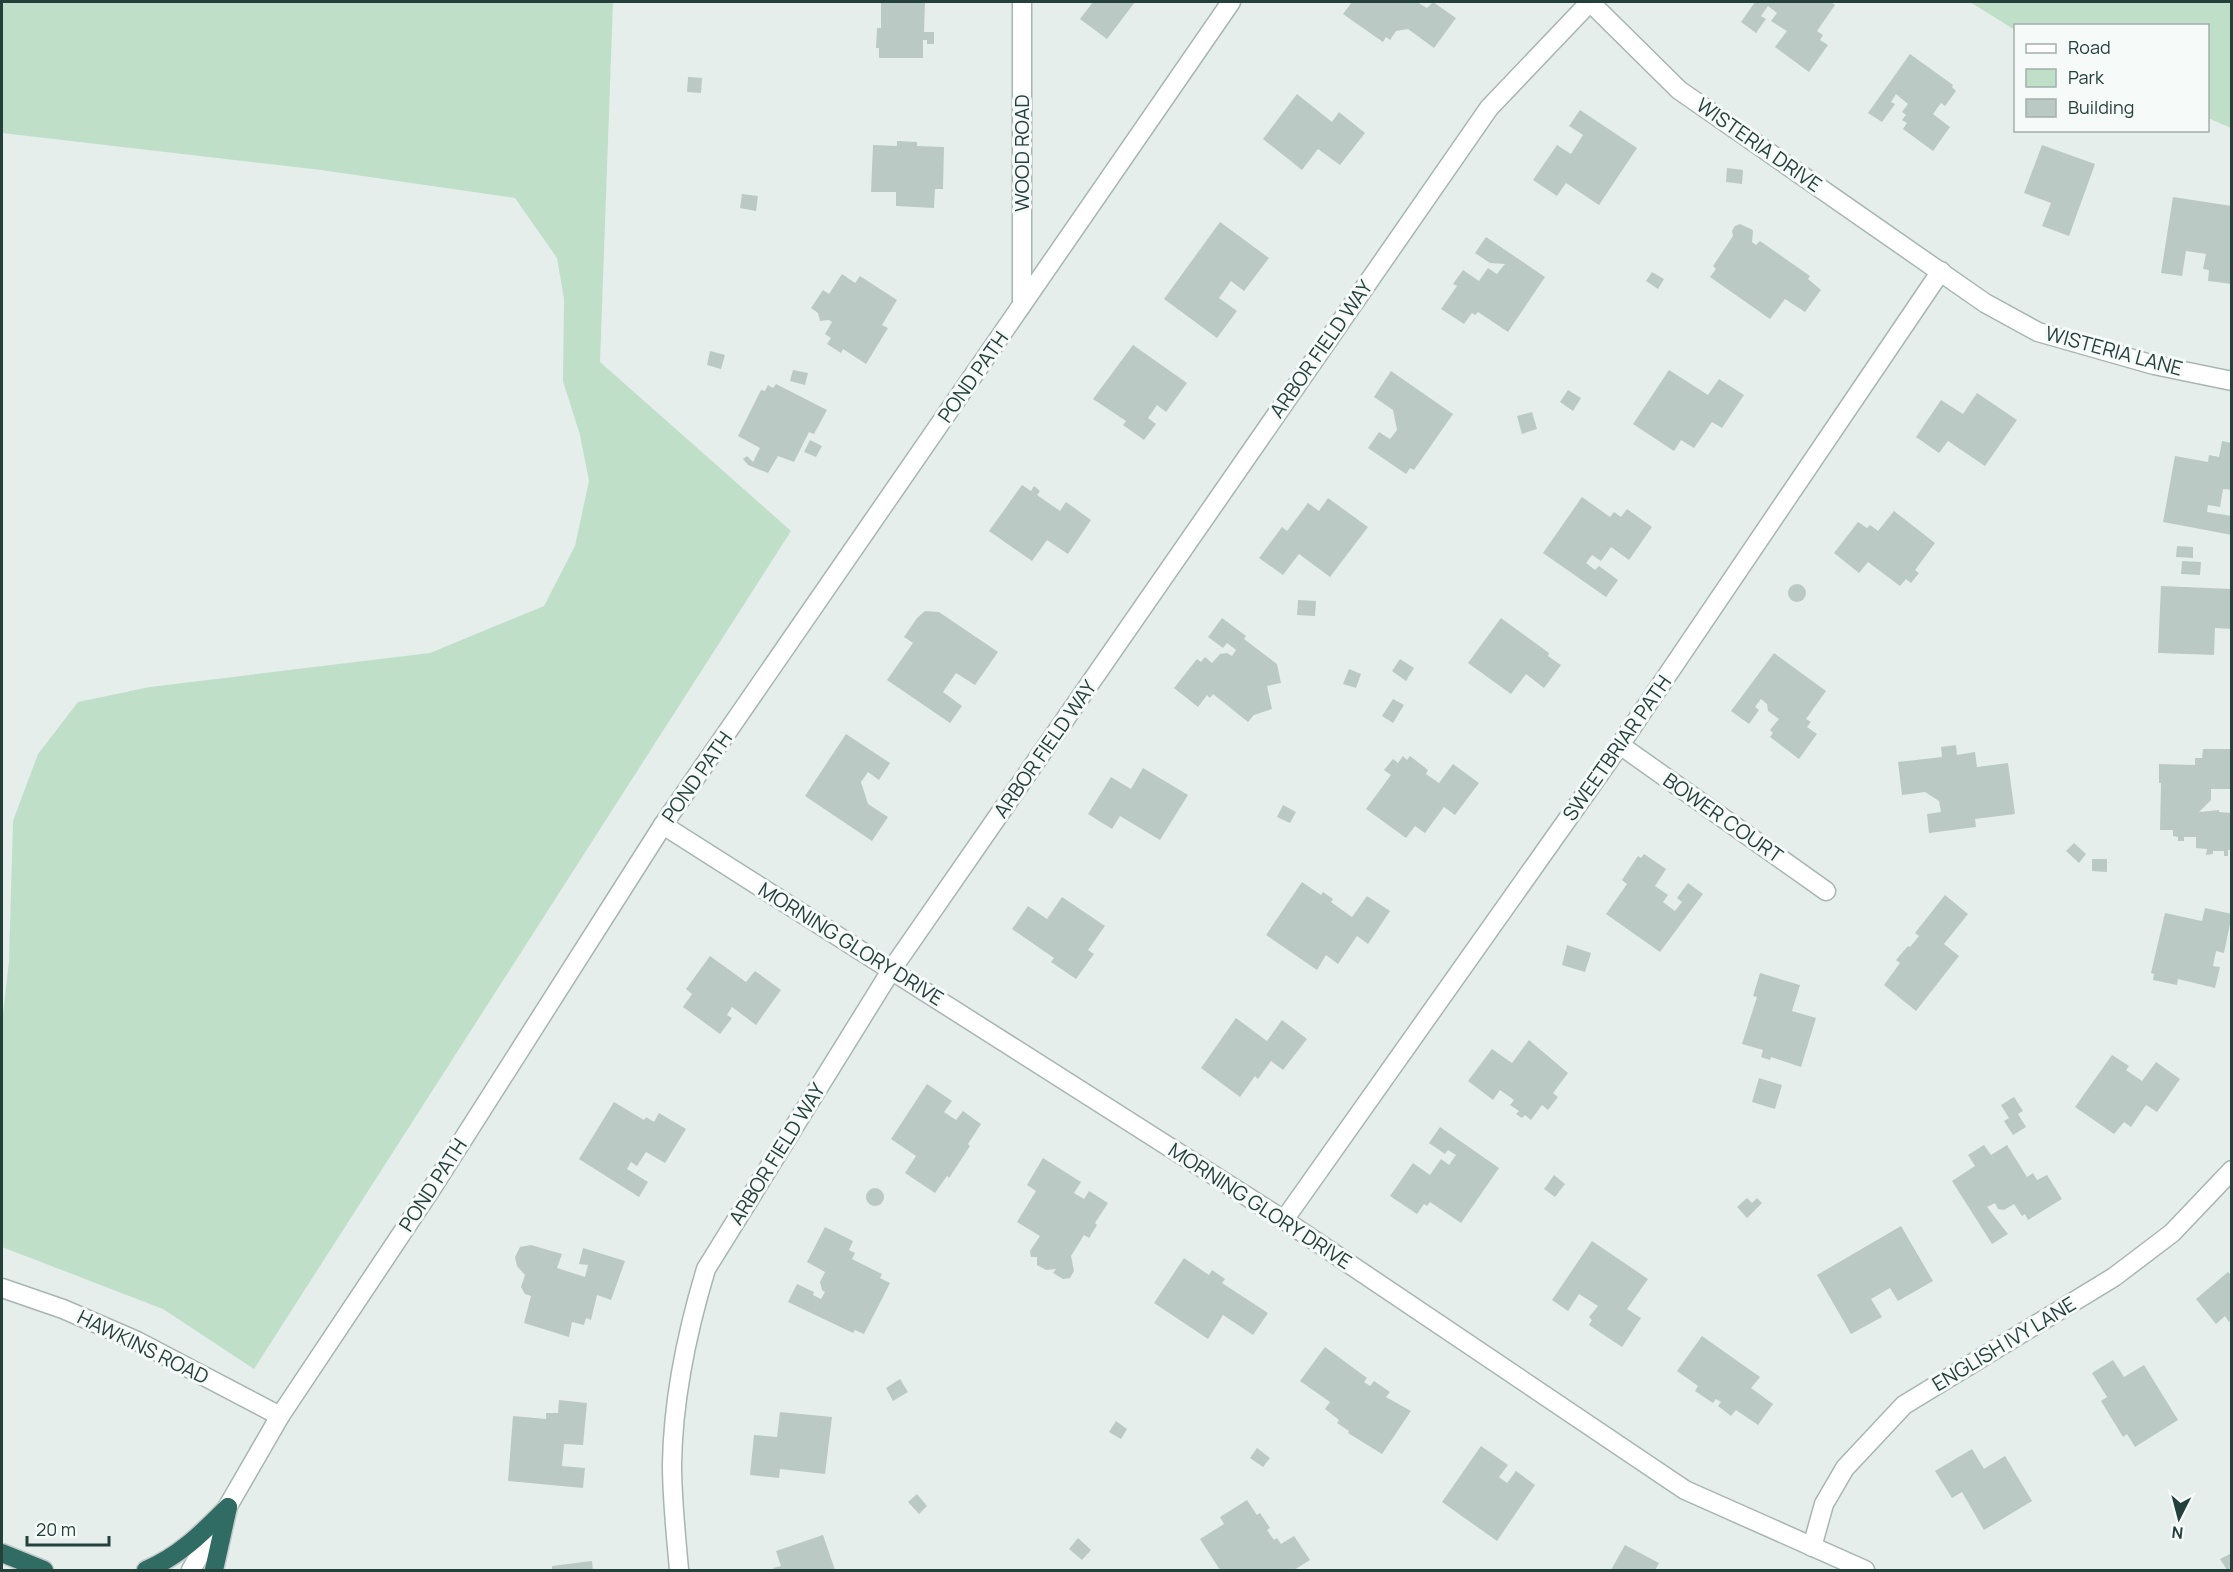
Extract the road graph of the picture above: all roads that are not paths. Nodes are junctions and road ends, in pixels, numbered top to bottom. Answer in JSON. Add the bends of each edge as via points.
{"nodes":[{"id":1,"x":1022,"y":2,"type":"edge"},
{"id":2,"x":1231,"y":2,"type":"edge"},
{"id":3,"x":1590,"y":2,"type":"edge"},
{"id":4,"x":1941,"y":271,"type":"junction"},
{"id":5,"x":1022,"y":305,"type":"junction"},
{"id":6,"x":2232,"y":381,"type":"edge"},
{"id":7,"x":1620,"y":745,"type":"junction"},
{"id":8,"x":663,"y":825,"type":"junction"},
{"id":9,"x":1826,"y":891,"type":"dead end"},
{"id":10,"x":892,"y":969,"type":"junction"},
{"id":11,"x":2232,"y":1170,"type":"edge"},
{"id":12,"x":1284,"y":1220,"type":"junction"},
{"id":13,"x":2,"y":1288,"type":"edge"},
{"id":14,"x":280,"y":1416,"type":"junction"},
{"id":15,"x":228,"y":1507,"type":"junction"},
{"id":16,"x":1812,"y":1546,"type":"junction"},
{"id":17,"x":2,"y":1553,"type":"edge"},
{"id":18,"x":44,"y":1570,"type":"edge"},
{"id":19,"x":146,"y":1570,"type":"edge"},
{"id":20,"x":191,"y":1570,"type":"edge"},
{"id":21,"x":214,"y":1570,"type":"edge"},
{"id":22,"x":679,"y":1570,"type":"edge"},
{"id":23,"x":1865,"y":1570,"type":"edge"}],
"edges":[{"from":1,"to":5,"type":"street","name":"WOOD ROAD"},
{"from":2,"to":5,"type":"street","name":"POND PATH"},
{"from":3,"to":4,"type":"street","name":"WISTERIA DRIVE","via":[[1679,90]]},
{"from":3,"to":10,"type":"street","name":"ARBOR FIELD WAY","via":[[1489,108]]},
{"from":4,"to":6,"type":"street","name":"WISTERIA LANE","via":[[1985,303],[2038,332],[2154,365]]},
{"from":4,"to":7,"type":"street","name":"SWEETBRIAR PATH"},
{"from":5,"to":8,"type":"street","name":"POND PATH"},
{"from":7,"to":9,"type":"street","name":"BOWER COURT"},
{"from":7,"to":12,"type":"street","name":"SWEETBRIAR PATH"},
{"from":8,"to":10,"type":"street","name":"MORNING GLORY DRIVE"},
{"from":8,"to":14,"type":"street","name":"POND PATH","via":[[434,1185]]},
{"from":10,"to":12,"type":"street","name":"MORNING GLORY DRIVE"},
{"from":10,"to":22,"type":"street","name":"ARBOR FIELD WAY","via":[[706,1269],[690,1324],[674,1424],[672,1466]]},
{"from":11,"to":16,"type":"street","name":"ENGLISH IVY LANE","via":[[2172,1233],[2114,1277],[1904,1405],[1845,1468],[1824,1504]]},
{"from":12,"to":16,"type":"street","name":"MORNING GLORY DRIVE","via":[[1685,1490]]},
{"from":13,"to":14,"type":"street","name":"HAWKINS ROAD","via":[[137,1341]]},
{"from":14,"to":15,"type":"street","name":"POND PATH"},
{"from":15,"to":19,"type":"highway","via":[[189,1545]]},
{"from":15,"to":20,"type":"street","name":"POND PATH"},
{"from":15,"to":21,"type":"highway"},
{"from":16,"to":23,"type":"street","name":"MORNING GLORY DRIVE"},
{"from":17,"to":18,"type":"highway"}]}
